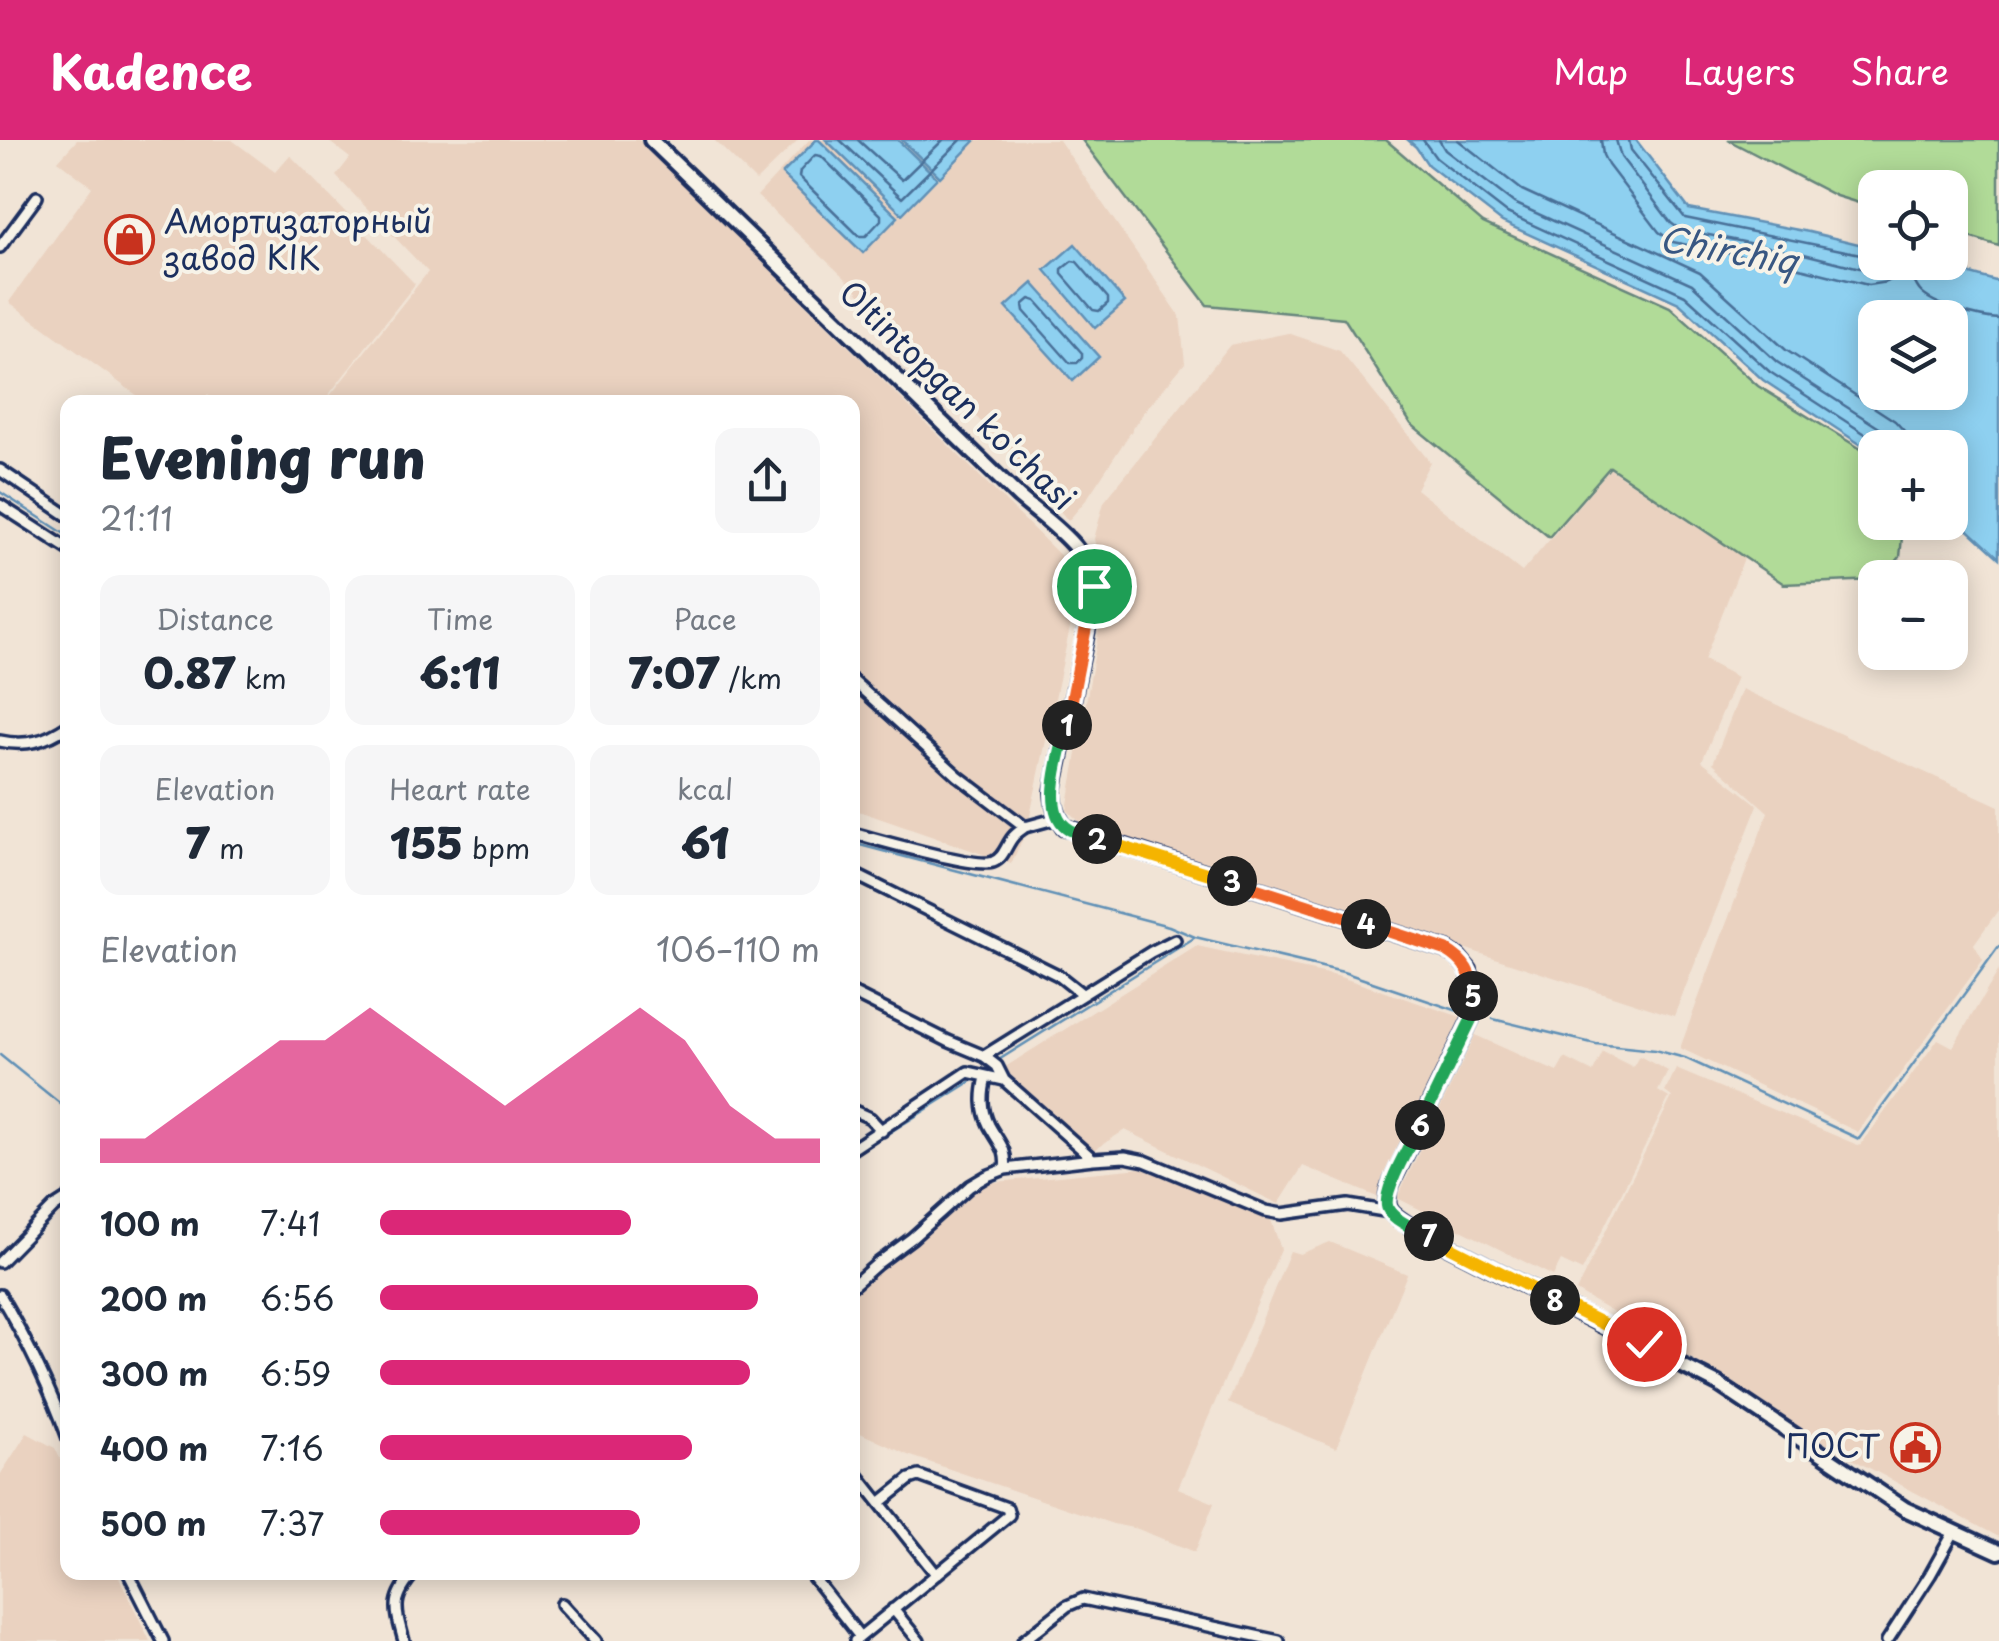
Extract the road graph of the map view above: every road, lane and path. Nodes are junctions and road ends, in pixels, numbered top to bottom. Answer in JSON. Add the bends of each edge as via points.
{"nodes":[{"id":1,"x":652,"y":140,"type":"edge"},
{"id":2,"x":36,"y":197,"type":"dead end"},
{"id":3,"x":0,"y":248,"type":"edge"},
{"id":4,"x":0,"y":470,"type":"edge"},
{"id":5,"x":0,"y":505,"type":"edge"},
{"id":6,"x":60,"y":511,"type":"edge"},
{"id":7,"x":60,"y":545,"type":"edge"},
{"id":8,"x":860,"y":687,"type":"edge"},
{"id":9,"x":60,"y":732,"type":"edge"},
{"id":10,"x":0,"y":741,"type":"edge"},
{"id":11,"x":1058,"y":818,"type":"junction"},
{"id":12,"x":1025,"y":827,"type":"junction"},
{"id":13,"x":860,"y":835,"type":"edge"},
{"id":14,"x":860,"y":876,"type":"edge"},
{"id":15,"x":1175,"y":940,"type":"dead end"},
{"id":16,"x":1082,"y":994,"type":"junction"},
{"id":17,"x":860,"y":998,"type":"edge"},
{"id":18,"x":980,"y":1054,"type":"junction"},
{"id":19,"x":968,"y":1072,"type":"junction"},
{"id":20,"x":986,"y":1078,"type":"junction"},
{"id":21,"x":1004,"y":1080,"type":"junction"},
{"id":22,"x":860,"y":1114,"type":"edge"},
{"id":23,"x":882,"y":1131,"type":"junction"},
{"id":24,"x":860,"y":1144,"type":"edge"},
{"id":25,"x":1093,"y":1159,"type":"junction"},
{"id":26,"x":1005,"y":1170,"type":"junction"},
{"id":27,"x":60,"y":1203,"type":"edge"},
{"id":28,"x":1390,"y":1212,"type":"junction"},
{"id":29,"x":0,"y":1262,"type":"edge"},
{"id":30,"x":860,"y":1279,"type":"edge"},
{"id":31,"x":0,"y":1295,"type":"edge"},
{"id":32,"x":60,"y":1402,"type":"edge"},
{"id":33,"x":860,"y":1478,"type":"edge"},
{"id":34,"x":880,"y":1503,"type":"junction"},
{"id":35,"x":1954,"y":1532,"type":"junction"},
{"id":36,"x":1999,"y":1552,"type":"edge"},
{"id":37,"x":936,"y":1574,"type":"junction"},
{"id":38,"x":132,"y":1580,"type":"edge"},
{"id":39,"x":409,"y":1580,"type":"edge"},
{"id":40,"x":814,"y":1580,"type":"edge"},
{"id":41,"x":562,"y":1604,"type":"dead end"},
{"id":42,"x":893,"y":1609,"type":"junction"},
{"id":43,"x":857,"y":1639,"type":"edge"},
{"id":44,"x":162,"y":1641,"type":"edge"},
{"id":45,"x":404,"y":1641,"type":"edge"},
{"id":46,"x":596,"y":1641,"type":"edge"},
{"id":47,"x":919,"y":1641,"type":"edge"},
{"id":48,"x":1024,"y":1641,"type":"edge"},
{"id":49,"x":1279,"y":1641,"type":"edge"},
{"id":50,"x":1887,"y":1641,"type":"edge"}],
"edges":[{"from":1,"to":11,"type":"street","name":"Oltintopgan ko'chasi","via":[[1085,558],[1094,596],[1054,792]]},
{"from":2,"to":3,"type":"street"},
{"from":4,"to":6,"type":"street"},
{"from":5,"to":7,"type":"street"},
{"from":8,"to":12,"type":"street"},
{"from":9,"to":10,"type":"street","via":[[28,744]]},
{"from":11,"to":12,"type":"street"},
{"from":11,"to":28,"type":"street","via":[[1071,830],[1446,950],[1469,970],[1471,1020],[1389,1188]]},
{"from":12,"to":13,"type":"street","via":[[996,861],[984,863]]},
{"from":14,"to":16,"type":"street","via":[[1058,975]]},
{"from":15,"to":16,"type":"street"},
{"from":16,"to":18,"type":"street"},
{"from":17,"to":18,"type":"street"},
{"from":18,"to":19,"type":"street"},
{"from":18,"to":21,"type":"street"},
{"from":19,"to":20,"type":"street"},
{"from":19,"to":23,"type":"street"},
{"from":20,"to":21,"type":"street"},
{"from":20,"to":26,"type":"street","via":[[984,1114],[1005,1150]]},
{"from":21,"to":25,"type":"street"},
{"from":22,"to":23,"type":"street"},
{"from":23,"to":24,"type":"street"},
{"from":25,"to":26,"type":"street"},
{"from":25,"to":28,"type":"street","via":[[1145,1162],[1282,1214],[1348,1205]]},
{"from":26,"to":30,"type":"street","via":[[970,1186]]},
{"from":27,"to":29,"type":"street"},
{"from":28,"to":35,"type":"street","via":[[1718,1384],[1905,1509]]},
{"from":31,"to":32,"type":"street"},
{"from":33,"to":34,"type":"street"},
{"from":34,"to":37,"type":"street"},
{"from":34,"to":37,"type":"street","via":[[919,1476],[1007,1508],[1006,1519]]},
{"from":35,"to":36,"type":"street"},
{"from":35,"to":50,"type":"street"},
{"from":37,"to":42,"type":"street"},
{"from":38,"to":44,"type":"street"},
{"from":39,"to":45,"type":"street","via":[[396,1599]]},
{"from":40,"to":43,"type":"street"},
{"from":41,"to":46,"type":"street"},
{"from":42,"to":43,"type":"street"},
{"from":42,"to":47,"type":"street"},
{"from":48,"to":49,"type":"street","via":[[1084,1598]]}]}
